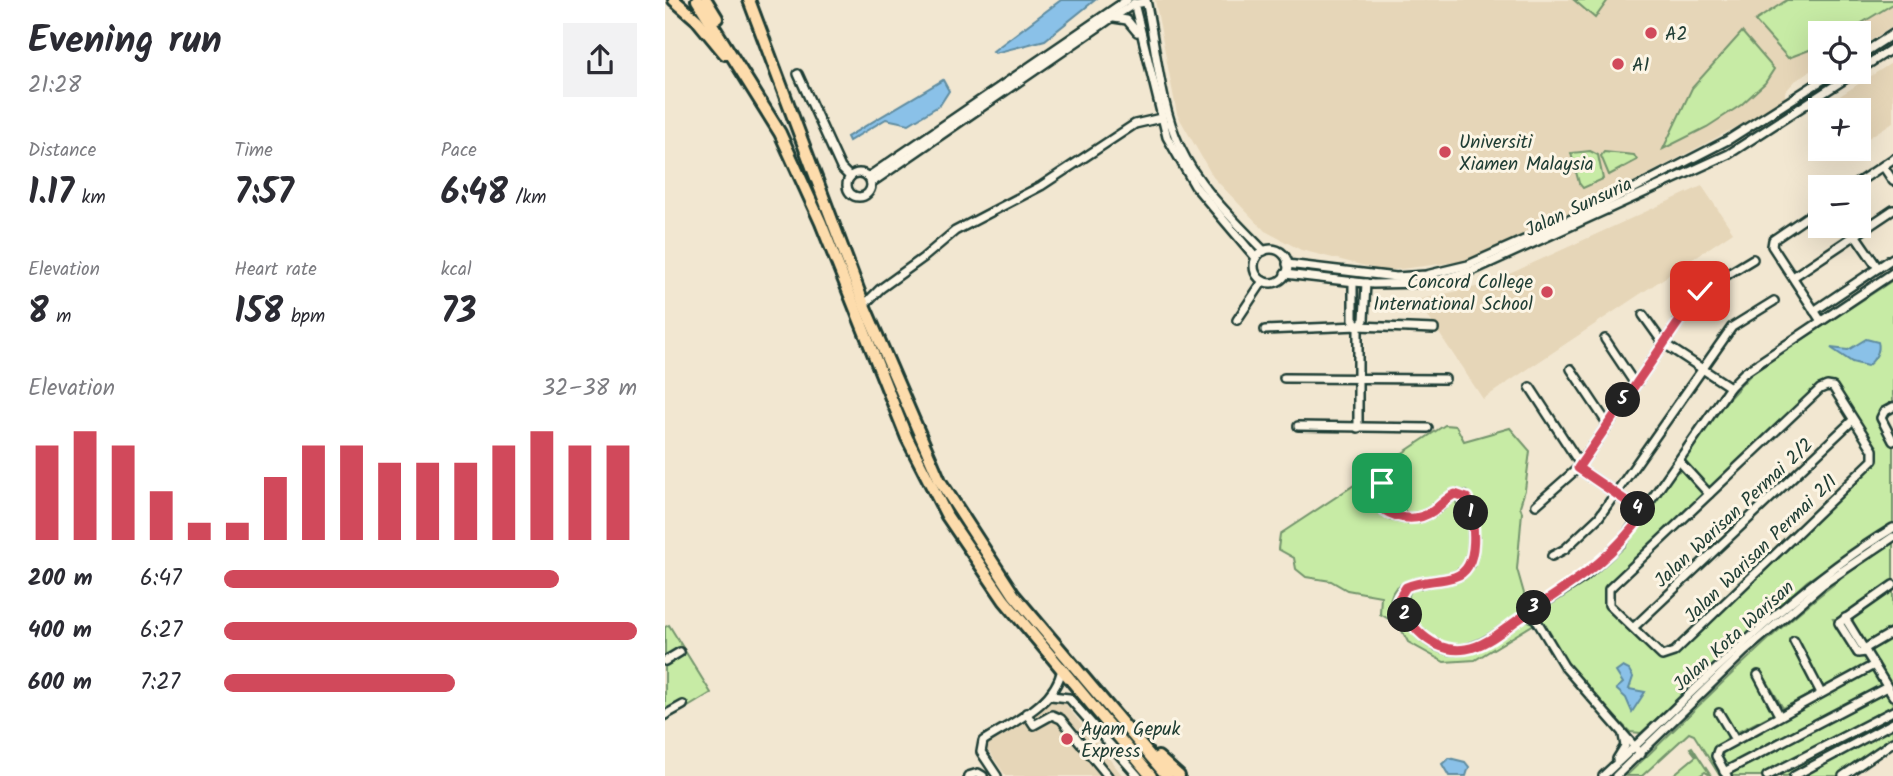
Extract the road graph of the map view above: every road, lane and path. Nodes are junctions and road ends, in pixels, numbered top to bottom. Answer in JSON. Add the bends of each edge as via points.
{"nodes":[{"id":1,"x":674,"y":0,"type":"edge"},
{"id":2,"x":697,"y":0,"type":"edge"},
{"id":3,"x":706,"y":0,"type":"edge"},
{"id":4,"x":749,"y":0,"type":"edge"},
{"id":5,"x":1131,"y":1,"type":"edge"},
{"id":6,"x":1146,"y":1,"type":"edge"},
{"id":7,"x":1107,"y":21,"type":"junction"},
{"id":8,"x":1893,"y":34,"type":"edge"},
{"id":9,"x":1871,"y":48,"type":"edge"},
{"id":10,"x":1893,"y":48,"type":"edge"},
{"id":11,"x":798,"y":74,"type":"dead end"},
{"id":12,"x":1816,"y":84,"type":"edge"},
{"id":13,"x":1152,"y":86,"type":"junction"},
{"id":14,"x":758,"y":94,"type":"junction"},
{"id":15,"x":1161,"y":118,"type":"junction"},
{"id":16,"x":1893,"y":159,"type":"edge"},
{"id":17,"x":1883,"y":166,"type":"junction"},
{"id":18,"x":1869,"y":175,"type":"edge"},
{"id":19,"x":850,"y":177,"type":"junction"},
{"id":20,"x":815,"y":179,"type":"junction"},
{"id":21,"x":870,"y":180,"type":"junction"},
{"id":22,"x":1893,"y":181,"type":"edge"},
{"id":23,"x":1893,"y":210,"type":"edge"},
{"id":24,"x":1808,"y":216,"type":"edge"},
{"id":25,"x":1871,"y":224,"type":"edge"},
{"id":26,"x":1851,"y":238,"type":"edge"},
{"id":27,"x":1857,"y":238,"type":"edge"},
{"id":28,"x":1264,"y":251,"type":"junction"},
{"id":29,"x":1256,"y":258,"type":"junction"},
{"id":30,"x":1893,"y":258,"type":"edge"},
{"id":31,"x":1753,"y":259,"type":"dead end"},
{"id":32,"x":1287,"y":264,"type":"junction"},
{"id":33,"x":1878,"y":268,"type":"junction"},
{"id":34,"x":1893,"y":273,"type":"edge"},
{"id":35,"x":1285,"y":274,"type":"junction"},
{"id":36,"x":1793,"y":277,"type":"junction"},
{"id":37,"x":1263,"y":281,"type":"junction"},
{"id":38,"x":1353,"y":282,"type":"junction"},
{"id":39,"x":1366,"y":283,"type":"junction"},
{"id":40,"x":1681,"y":291,"type":"dead end"},
{"id":41,"x":1774,"y":301,"type":"dead end"},
{"id":42,"x":1692,"y":303,"type":"junction"},
{"id":43,"x":864,"y":305,"type":"junction"},
{"id":44,"x":1814,"y":311,"type":"junction"},
{"id":45,"x":1643,"y":315,"type":"dead end"},
{"id":46,"x":1237,"y":320,"type":"dead end"},
{"id":47,"x":1821,"y":321,"type":"junction"},
{"id":48,"x":1358,"y":326,"type":"junction"},
{"id":49,"x":1265,"y":330,"type":"dead end"},
{"id":50,"x":1434,"y":330,"type":"dead end"},
{"id":51,"x":1605,"y":339,"type":"dead end"},
{"id":52,"x":1663,"y":344,"type":"junction"},
{"id":53,"x":1701,"y":368,"type":"junction"},
{"id":54,"x":1571,"y":369,"type":"dead end"},
{"id":55,"x":1284,"y":378,"type":"dead end"},
{"id":56,"x":1358,"y":379,"type":"junction"},
{"id":57,"x":1445,"y":379,"type":"dead end"},
{"id":58,"x":1635,"y":384,"type":"junction"},
{"id":59,"x":1530,"y":387,"type":"dead end"},
{"id":60,"x":1730,"y":387,"type":"junction"},
{"id":61,"x":1893,"y":407,"type":"edge"},
{"id":62,"x":1853,"y":420,"type":"junction"},
{"id":63,"x":1607,"y":423,"type":"junction"},
{"id":64,"x":1298,"y":426,"type":"dead end"},
{"id":65,"x":1358,"y":428,"type":"junction"},
{"id":66,"x":1428,"y":428,"type":"dead end"},
{"id":67,"x":1893,"y":441,"type":"edge"},
{"id":68,"x":1679,"y":461,"type":"junction"},
{"id":69,"x":1579,"y":466,"type":"junction"},
{"id":70,"x":1710,"y":494,"type":"junction"},
{"id":71,"x":1615,"y":495,"type":"junction"},
{"id":72,"x":1389,"y":502,"type":"dead end"},
{"id":73,"x":1537,"y":505,"type":"dead end"},
{"id":74,"x":1644,"y":513,"type":"junction"},
{"id":75,"x":1893,"y":528,"type":"edge"},
{"id":76,"x":1893,"y":537,"type":"edge"},
{"id":77,"x":1552,"y":556,"type":"dead end"},
{"id":78,"x":1893,"y":585,"type":"edge"},
{"id":79,"x":1531,"y":611,"type":"junction"},
{"id":80,"x":1634,"y":627,"type":"junction"},
{"id":81,"x":1893,"y":632,"type":"edge"},
{"id":82,"x":1794,"y":642,"type":"dead end"},
{"id":83,"x":1865,"y":651,"type":"junction"},
{"id":84,"x":680,"y":652,"type":"dead end"},
{"id":85,"x":665,"y":661,"type":"edge"},
{"id":86,"x":1874,"y":665,"type":"junction"},
{"id":87,"x":1062,"y":668,"type":"junction"},
{"id":88,"x":1758,"y":675,"type":"dead end"},
{"id":89,"x":1891,"y":690,"type":"edge"},
{"id":90,"x":1821,"y":693,"type":"junction"},
{"id":91,"x":1051,"y":696,"type":"junction"},
{"id":92,"x":683,"y":705,"type":"dead end"},
{"id":93,"x":1893,"y":711,"type":"edge"},
{"id":94,"x":1026,"y":713,"type":"junction"},
{"id":95,"x":1719,"y":713,"type":"dead end"},
{"id":96,"x":665,"y":715,"type":"edge"},
{"id":97,"x":1779,"y":715,"type":"junction"},
{"id":98,"x":1667,"y":717,"type":"junction"},
{"id":99,"x":1893,"y":723,"type":"edge"},
{"id":100,"x":1623,"y":734,"type":"junction"},
{"id":101,"x":1134,"y":738,"type":"junction"},
{"id":102,"x":1734,"y":738,"type":"junction"},
{"id":103,"x":1120,"y":740,"type":"junction"},
{"id":104,"x":1893,"y":742,"type":"edge"},
{"id":105,"x":1635,"y":747,"type":"junction"},
{"id":106,"x":1641,"y":754,"type":"junction"},
{"id":107,"x":1725,"y":774,"type":"edge"},
{"id":108,"x":968,"y":776,"type":"edge"},
{"id":109,"x":983,"y":776,"type":"edge"},
{"id":110,"x":997,"y":776,"type":"edge"},
{"id":111,"x":1108,"y":776,"type":"edge"},
{"id":112,"x":1141,"y":776,"type":"edge"},
{"id":113,"x":1151,"y":776,"type":"edge"},
{"id":114,"x":1167,"y":776,"type":"edge"},
{"id":115,"x":1179,"y":776,"type":"edge"},
{"id":116,"x":1601,"y":776,"type":"edge"},
{"id":117,"x":1616,"y":776,"type":"edge"},
{"id":118,"x":1767,"y":776,"type":"edge"},
{"id":119,"x":1794,"y":776,"type":"edge"},
{"id":120,"x":1843,"y":776,"type":"edge"}],
"edges":[{"from":1,"to":14,"type":"highway","via":[[697,20]]},
{"from":2,"to":14,"type":"highway"},
{"from":3,"to":20,"type":"highway"},
{"from":4,"to":20,"type":"highway"},
{"from":5,"to":6,"type":"street"},
{"from":5,"to":7,"type":"street"},
{"from":5,"to":13,"type":"street"},
{"from":5,"to":21,"type":"street"},
{"from":6,"to":28,"type":"street","via":[[1180,147],[1201,182]]},
{"from":7,"to":13,"type":"street","via":[[1116,17],[1134,24]]},
{"from":7,"to":21,"type":"street"},
{"from":8,"to":9,"type":"street"},
{"from":10,"to":39,"type":"street","name":"Jalan Sunsuria","via":[[1729,153],[1508,257],[1427,283]]},
{"from":11,"to":19,"type":"street","via":[[841,168]]},
{"from":12,"to":32,"type":"street","name":"Jalan Sunsuria","via":[[1728,140],[1596,208],[1468,265],[1396,277]]},
{"from":13,"to":15,"type":"street"},
{"from":14,"to":87,"type":"highway","via":[[806,187],[902,426],[931,485],[968,550]]},
{"from":15,"to":29,"type":"street","via":[[1195,186]]},
{"from":15,"to":43,"type":"street","via":[[1135,124],[1041,186],[955,231]]},
{"from":16,"to":17,"type":"street"},
{"from":17,"to":18,"type":"street"},
{"from":17,"to":22,"type":"street"},
{"from":19,"to":21,"type":"street","via":[[861,173]]},
{"from":19,"to":21,"type":"street","via":[[848,188],[856,196],[867,194]]},
{"from":20,"to":43,"type":"highway"},
{"from":23,"to":25,"type":"street"},
{"from":24,"to":36,"type":"street","via":[[1773,240],[1772,246]]},
{"from":26,"to":36,"type":"street"},
{"from":27,"to":33,"type":"street"},
{"from":28,"to":29,"type":"street"},
{"from":28,"to":32,"type":"street","via":[[1279,252]]},
{"from":29,"to":37,"type":"street","via":[[1255,274]]},
{"from":30,"to":33,"type":"street"},
{"from":31,"to":42,"type":"street","via":[[1700,291]]},
{"from":32,"to":35,"type":"street"},
{"from":33,"to":44,"type":"street"},
{"from":34,"to":47,"type":"street"},
{"from":35,"to":37,"type":"street","via":[[1273,283]]},
{"from":35,"to":38,"type":"street","name":"Jalan Sunsuria"},
{"from":36,"to":44,"type":"street"},
{"from":37,"to":46,"type":"street"},
{"from":38,"to":39,"type":"street","name":"Jalan Sunsuria"},
{"from":38,"to":48,"type":"street","via":[[1353,319]]},
{"from":39,"to":48,"type":"street","via":[[1364,320]]},
{"from":40,"to":42,"type":"street"},
{"from":41,"to":53,"type":"street","via":[[1732,327]]},
{"from":42,"to":52,"type":"street"},
{"from":43,"to":101,"type":"highway","via":[[921,442],[960,515],[1014,595]]},
{"from":44,"to":47,"type":"street"},
{"from":45,"to":52,"type":"street"},
{"from":47,"to":60,"type":"street"},
{"from":48,"to":49,"type":"street"},
{"from":48,"to":50,"type":"street"},
{"from":48,"to":56,"type":"street"},
{"from":51,"to":58,"type":"street"},
{"from":52,"to":53,"type":"street"},
{"from":52,"to":58,"type":"street"},
{"from":53,"to":60,"type":"street"},
{"from":53,"to":71,"type":"street"},
{"from":54,"to":63,"type":"street"},
{"from":55,"to":56,"type":"street"},
{"from":56,"to":57,"type":"street"},
{"from":56,"to":65,"type":"street"},
{"from":58,"to":63,"type":"street"},
{"from":59,"to":69,"type":"street"},
{"from":60,"to":68,"type":"street"},
{"from":61,"to":67,"type":"street","via":[[1884,412],[1881,422]]},
{"from":62,"to":70,"type":"street","via":[[1833,387],[1820,389]]},
{"from":62,"to":80,"type":"street","name":"Jalan Warisan Permai 2/2"},
{"from":62,"to":80,"type":"street","name":"Jalan Warisan Permai 2/1","via":[[1873,450],[1870,465],[1674,652],[1657,653]]},
{"from":63,"to":69,"type":"street"},
{"from":64,"to":65,"type":"street"},
{"from":65,"to":66,"type":"street"},
{"from":68,"to":70,"type":"street"},
{"from":68,"to":74,"type":"street"},
{"from":69,"to":71,"type":"street"},
{"from":69,"to":73,"type":"street"},
{"from":70,"to":80,"type":"street","via":[[1609,589],[1609,605]]},
{"from":71,"to":74,"type":"street"},
{"from":71,"to":77,"type":"street","via":[[1586,531]]},
{"from":72,"to":79,"type":"street","via":[[1382,483],[1373,481],[1370,494],[1390,515],[1422,517],[1455,494],[1467,498],[1470,508],[1473,553],[1465,569],[1455,577],[1406,587],[1398,600],[1406,618],[1423,636],[1444,648],[1471,649]]},
{"from":74,"to":79,"type":"street","via":[[1600,564]]},
{"from":75,"to":98,"type":"street","name":"Jalan Kota Warisan","via":[[1810,587]]},
{"from":76,"to":106,"type":"street","name":"Jalan Kota Warisan","via":[[1823,584],[1745,651]]},
{"from":78,"to":83,"type":"street","via":[[1839,623],[1858,653]]},
{"from":79,"to":100,"type":"street","via":[[1564,666]]},
{"from":81,"to":83,"type":"street"},
{"from":82,"to":90,"type":"street"},
{"from":83,"to":86,"type":"street"},
{"from":84,"to":85,"type":"street"},
{"from":86,"to":89,"type":"street"},
{"from":86,"to":90,"type":"street"},
{"from":87,"to":91,"type":"street"},
{"from":87,"to":103,"type":"highway"},
{"from":88,"to":97,"type":"street"},
{"from":89,"to":107,"type":"street"},
{"from":90,"to":97,"type":"street"},
{"from":91,"to":94,"type":"street"},
{"from":91,"to":112,"type":"street","via":[[1069,698]]},
{"from":92,"to":96,"type":"street"},
{"from":93,"to":118,"type":"street"},
{"from":94,"to":110,"type":"street","via":[[980,746]]},
{"from":94,"to":111,"type":"street","via":[[1034,724],[1052,715],[1061,719]]},
{"from":95,"to":102,"type":"street"},
{"from":97,"to":102,"type":"street"},
{"from":98,"to":100,"type":"street","via":[[1641,735]]},
{"from":98,"to":105,"type":"street","name":"Jalan Kota Warisan"},
{"from":99,"to":119,"type":"street"},
{"from":100,"to":105,"type":"street"},
{"from":100,"to":116,"type":"street","via":[[1625,747]]},
{"from":101,"to":114,"type":"highway"},
{"from":101,"to":115,"type":"highway"},
{"from":102,"to":107,"type":"street","via":[[1716,756]]},
{"from":103,"to":112,"type":"highway"},
{"from":103,"to":113,"type":"highway"},
{"from":104,"to":120,"type":"street"},
{"from":105,"to":106,"type":"street"},
{"from":105,"to":116,"type":"street","name":"Jalan Kota Warisan"},
{"from":106,"to":117,"type":"street","name":"Jalan Kota Warisan"},
{"from":108,"to":109,"type":"street"}]}
